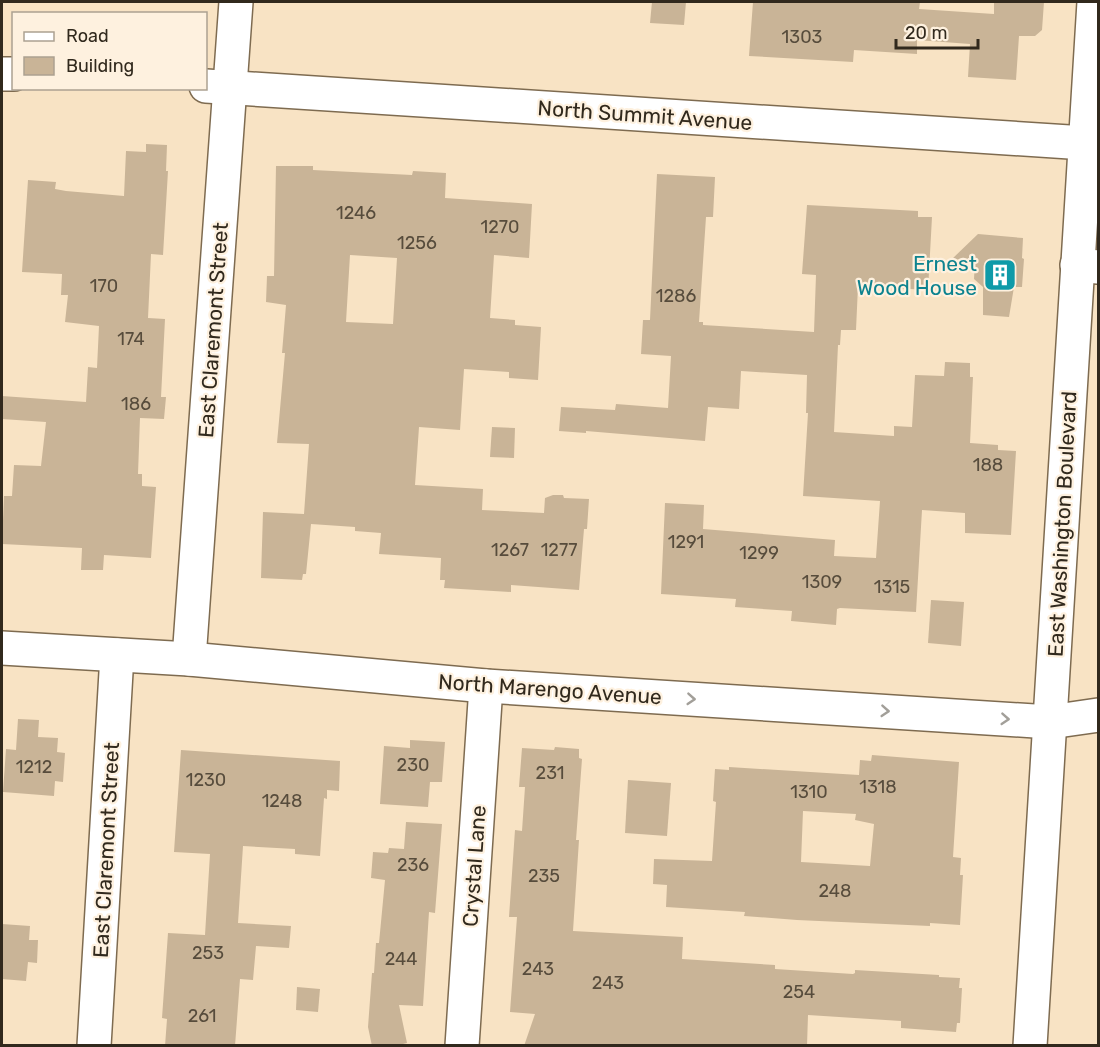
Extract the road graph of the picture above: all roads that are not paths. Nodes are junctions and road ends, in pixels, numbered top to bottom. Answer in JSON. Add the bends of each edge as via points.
{"nodes":[{"id":1,"x":236,"y":2,"type":"edge"},
{"id":2,"x":1094,"y":2,"type":"edge"},
{"id":3,"x":218,"y":87,"type":"edge"},
{"id":4,"x":1085,"y":142,"type":"junction"},
{"id":5,"x":1088,"y":266,"type":"edge"},
{"id":6,"x":2,"y":648,"type":"edge"},
{"id":7,"x":117,"y":655,"type":"junction"},
{"id":8,"x":189,"y":659,"type":"junction"},
{"id":9,"x":486,"y":686,"type":"junction"},
{"id":10,"x":1098,"y":715,"type":"edge"},
{"id":11,"x":1050,"y":722,"type":"junction"},
{"id":12,"x":94,"y":1046,"type":"edge"},
{"id":13,"x":462,"y":1046,"type":"edge"},
{"id":14,"x":1030,"y":1046,"type":"edge"}],
"edges":[{"from":1,"to":3,"type":"street","name":"East Claremont Street"},
{"from":2,"to":4,"type":"street","name":"East Washington Boulevard"},
{"from":3,"to":4,"type":"street","name":"North Summit Avenue"},
{"from":3,"to":8,"type":"street","name":"East Claremont Street"},
{"from":4,"to":5,"type":"street","name":"East Washington Boulevard"},
{"from":5,"to":11,"type":"street","name":"East Washington Boulevard"},
{"from":6,"to":7,"type":"street","name":"North Marengo Avenue"},
{"from":7,"to":8,"type":"street","name":"North Marengo Avenue"},
{"from":7,"to":12,"type":"street","name":"East Claremont Street"},
{"from":8,"to":9,"type":"street","name":"North Marengo Avenue"},
{"from":9,"to":11,"type":"street","name":"North Marengo Avenue","one_way":true},
{"from":9,"to":13,"type":"street","name":"Crystal Lane"},
{"from":10,"to":11,"type":"street","name":"North Marengo Avenue"},
{"from":11,"to":14,"type":"street","name":"East Washington Boulevard"}]}
